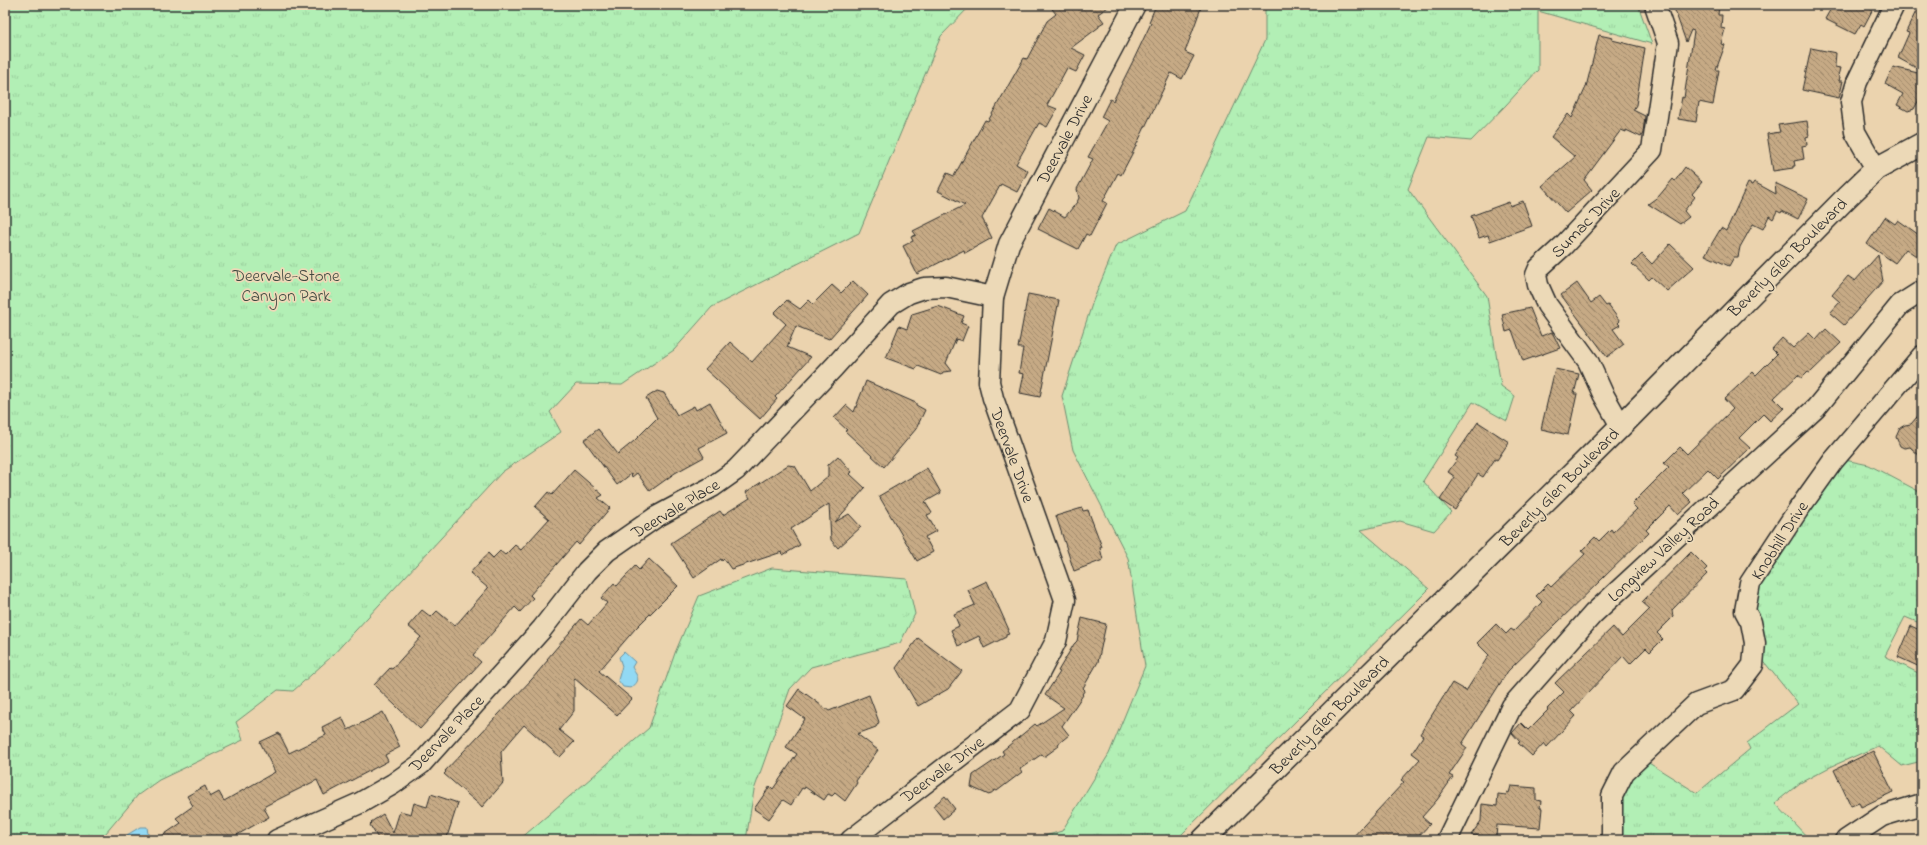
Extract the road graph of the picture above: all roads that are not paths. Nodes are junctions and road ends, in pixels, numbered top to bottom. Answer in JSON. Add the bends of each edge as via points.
{"nodes":[{"id":1,"x":1135,"y":5,"type":"edge"},
{"id":2,"x":1655,"y":5,"type":"edge"},
{"id":3,"x":1894,"y":5,"type":"edge"},
{"id":4,"x":1922,"y":144,"type":"edge"},
{"id":5,"x":1876,"y":169,"type":"junction"},
{"id":6,"x":1922,"y":291,"type":"edge"},
{"id":7,"x":993,"y":297,"type":"junction"},
{"id":8,"x":1922,"y":356,"type":"edge"},
{"id":9,"x":1621,"y":426,"type":"junction"},
{"id":10,"x":1922,"y":804,"type":"edge"},
{"id":11,"x":277,"y":840,"type":"edge"},
{"id":12,"x":850,"y":840,"type":"edge"},
{"id":13,"x":1203,"y":840,"type":"edge"},
{"id":14,"x":1448,"y":840,"type":"edge"},
{"id":15,"x":1612,"y":840,"type":"edge"},
{"id":16,"x":1846,"y":840,"type":"edge"}],
"edges":[{"from":1,"to":7,"type":"street","name":"Deervale Drive","via":[[1009,244]]},
{"from":2,"to":9,"type":"street","name":"Sumac Drive","via":[[1668,43],[1652,150],[1564,246],[1539,268],[1536,275],[1547,305],[1588,361]]},
{"from":3,"to":5,"type":"street","via":[[1857,82],[1851,102],[1855,132]]},
{"from":4,"to":5,"type":"main road","name":"Beverly Glen Boulevard"},
{"from":5,"to":9,"type":"main road","name":"Beverly Glen Boulevard"},
{"from":6,"to":14,"type":"street","name":"Longview Valley Road","via":[[1900,305],[1816,408],[1593,614],[1512,706]]},
{"from":7,"to":11,"type":"street","name":"Deervale Place","via":[[946,287],[924,288],[909,293],[891,304],[834,368],[736,470],[712,487],[656,517],[608,551],[592,566],[542,629],[421,764],[360,803]]},
{"from":7,"to":12,"type":"street","name":"Deervale Drive","via":[[989,382],[1065,600],[1056,641],[1020,710]]},
{"from":8,"to":15,"type":"street","name":"Knobhill Drive","via":[[1833,461],[1750,583],[1745,612],[1751,622],[1755,643],[1753,665],[1734,690],[1696,704],[1624,772],[1612,796]]},
{"from":9,"to":13,"type":"main road","name":"Beverly Glen Boulevard"},
{"from":10,"to":16,"type":"street","via":[[1882,816]]}]}
